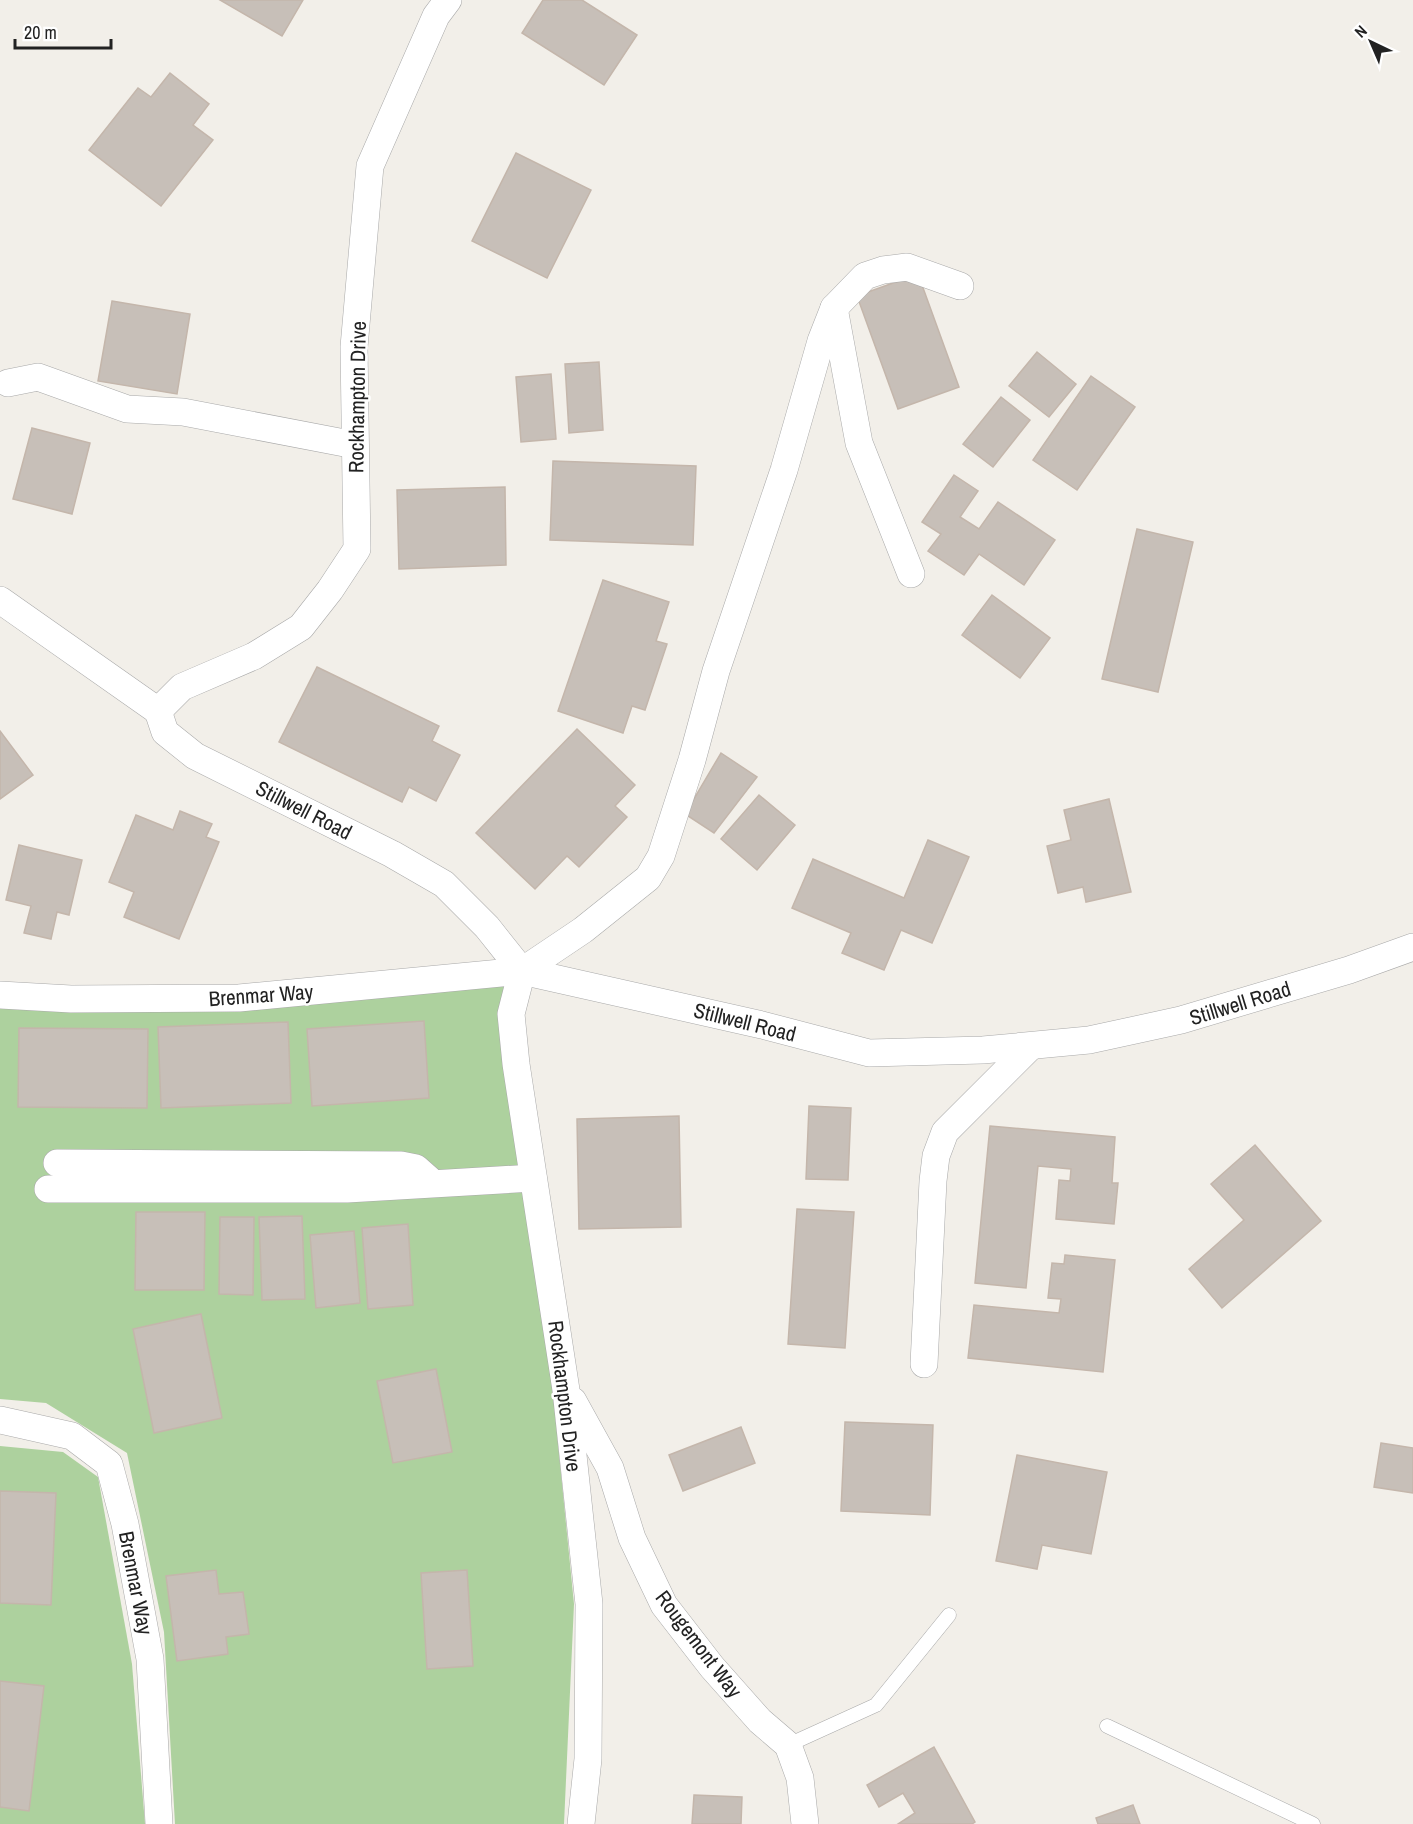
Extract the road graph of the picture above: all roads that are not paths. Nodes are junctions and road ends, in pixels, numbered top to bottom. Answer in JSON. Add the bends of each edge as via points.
{"nodes":[{"id":1,"x":448,"y":0,"type":"edge"},
{"id":2,"x":960,"y":286,"type":"dead end"},
{"id":3,"x":834,"y":308,"type":"junction"},
{"id":4,"x":8,"y":383,"type":"dead end"},
{"id":5,"x":355,"y":445,"type":"junction"},
{"id":6,"x":911,"y":574,"type":"dead end"},
{"id":7,"x":0,"y":600,"type":"edge"},
{"id":8,"x":158,"y":711,"type":"junction"},
{"id":9,"x":1413,"y":947,"type":"edge"},
{"id":10,"x":522,"y":971,"type":"junction"},
{"id":11,"x":0,"y":995,"type":"edge"},
{"id":12,"x":1031,"y":1046,"type":"junction"},
{"id":13,"x":57,"y":1163,"type":"dead end"},
{"id":14,"x":533,"y":1178,"type":"junction"},
{"id":15,"x":433,"y":1183,"type":"junction"},
{"id":16,"x":48,"y":1189,"type":"dead end"},
{"id":17,"x":924,"y":1364,"type":"dead end"},
{"id":18,"x":567,"y":1390,"type":"junction"},
{"id":19,"x":0,"y":1420,"type":"edge"},
{"id":20,"x":949,"y":1615,"type":"dead end"},
{"id":21,"x":1107,"y":1726,"type":"dead end"},
{"id":22,"x":788,"y":1745,"type":"junction"},
{"id":23,"x":159,"y":1824,"type":"edge"},
{"id":24,"x":581,"y":1824,"type":"edge"},
{"id":25,"x":805,"y":1824,"type":"edge"},
{"id":26,"x":1313,"y":1824,"type":"edge"}],
"edges":[{"from":1,"to":5,"type":"street","name":"Rockhampton Drive","via":[[436,16],[370,166],[354,347]]},
{"from":2,"to":3,"type":"street","via":[[907,267],[883,270],[865,276]]},
{"from":3,"to":6,"type":"street","via":[[859,442]]},
{"from":3,"to":10,"type":"street","via":[[716,671],[661,856],[648,878],[622,902]]},
{"from":4,"to":5,"type":"street","via":[[38,377],[128,409],[183,412]]},
{"from":5,"to":8,"type":"street","name":"Rockhampton Drive","via":[[357,549],[330,590],[301,627],[254,656],[182,687]]},
{"from":7,"to":8,"type":"street"},
{"from":8,"to":10,"type":"street","name":"Stillwell Road","via":[[165,732],[195,756],[444,884],[487,927]]},
{"from":9,"to":12,"type":"street","name":"Stillwell Road","via":[[1181,1020],[1089,1040]]},
{"from":10,"to":11,"type":"street","name":"Brenmar Way","via":[[240,998],[71,999]]},
{"from":10,"to":12,"type":"street","name":"Stillwell Road","via":[[869,1053]]},
{"from":10,"to":14,"type":"street","name":"Rockhampton Drive","via":[[511,1014]]},
{"from":12,"to":17,"type":"street","via":[[945,1132],[940,1142],[933,1181]]},
{"from":13,"to":15,"type":"street","via":[[401,1165],[416,1168]]},
{"from":14,"to":15,"type":"street"},
{"from":14,"to":18,"type":"street","name":"Rockhampton Drive"},
{"from":15,"to":16,"type":"street","via":[[347,1189]]},
{"from":18,"to":22,"type":"street","name":"Rougemont Way","via":[[610,1468],[632,1538],[664,1605],[753,1714]]},
{"from":18,"to":24,"type":"street","name":"Rockhampton Drive","via":[[589,1604],[588,1759]]},
{"from":19,"to":23,"type":"street","name":"Brenmar Way","via":[[72,1436],[109,1464],[125,1524],[150,1659]]},
{"from":20,"to":22,"type":"lane","via":[[876,1705]]},
{"from":21,"to":26,"type":"lane"},
{"from":22,"to":25,"type":"street","name":"Rougemont Way","via":[[800,1778]]}]}
